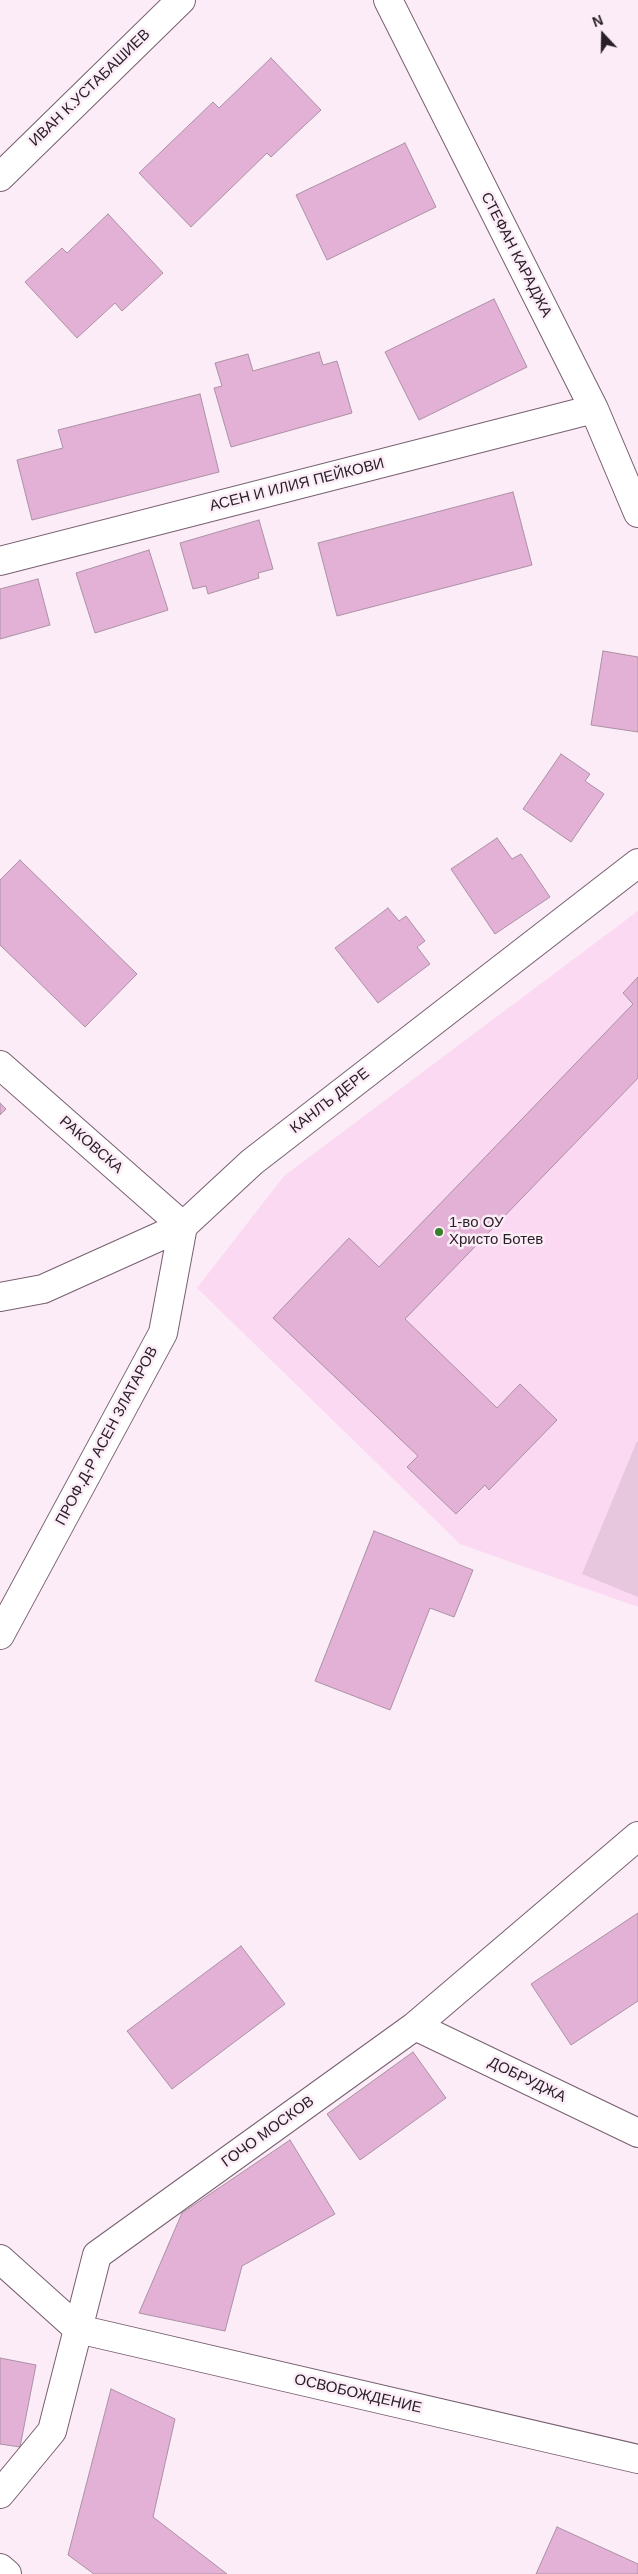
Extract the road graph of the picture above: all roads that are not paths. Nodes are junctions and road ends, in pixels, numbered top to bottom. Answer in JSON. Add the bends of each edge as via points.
{"nodes":[{"id":1,"x":180,"y":0,"type":"edge"},
{"id":2,"x":388,"y":0,"type":"edge"},
{"id":3,"x":0,"y":177,"type":"edge"},
{"id":4,"x":594,"y":409,"type":"junction"},
{"id":5,"x":638,"y":513,"type":"edge"},
{"id":6,"x":0,"y":561,"type":"edge"},
{"id":7,"x":638,"y":863,"type":"edge"},
{"id":8,"x":0,"y":1065,"type":"edge"},
{"id":9,"x":182,"y":1226,"type":"junction"},
{"id":10,"x":0,"y":1297,"type":"edge"},
{"id":11,"x":0,"y":1635,"type":"edge"},
{"id":12,"x":638,"y":1836,"type":"edge"},
{"id":13,"x":415,"y":2026,"type":"junction"},
{"id":14,"x":638,"y":2133,"type":"edge"},
{"id":15,"x":0,"y":2259,"type":"edge"},
{"id":16,"x":78,"y":2329,"type":"junction"},
{"id":17,"x":638,"y":2459,"type":"edge"},
{"id":18,"x":0,"y":2494,"type":"edge"},
{"id":19,"x":0,"y":2568,"type":"edge"},
{"id":20,"x":7,"y":2574,"type":"edge"}],
"edges":[{"from":1,"to":3,"type":"street","name":"ИВАН К.УСТАБАШИЕВ"},
{"from":2,"to":4,"type":"street","name":"СТЕФАН КАРАДЖА"},
{"from":4,"to":5,"type":"street","name":"СТЕФАН КАРАДЖА"},
{"from":4,"to":6,"type":"street","name":"АСЕН И ИЛИЯ ПЕЙКОВИ"},
{"from":7,"to":9,"type":"street","name":"КАНЛЪ ДЕРЕ","via":[[252,1162]]},
{"from":8,"to":9,"type":"street","name":"РАКОВСКА"},
{"from":9,"to":10,"type":"street","name":"КАНЛЪ ДЕРЕ","via":[[43,1289]]},
{"from":9,"to":11,"type":"street","name":"ПРОФ.Д-Р АСЕН ЗЛАТАРОВ","via":[[163,1333]]},
{"from":12,"to":13,"type":"street","name":"ГОЧО МОСКОВ"},
{"from":13,"to":14,"type":"street","name":"ДОБРУДЖА"},
{"from":13,"to":16,"type":"street","name":"ГОЧО МОСКОВ","via":[[96,2255]]},
{"from":15,"to":16,"type":"street"},
{"from":16,"to":17,"type":"street","name":"ОСВОБОЖДЕНИЕ"},
{"from":16,"to":18,"type":"street","name":"ГОЧО МОСКОВ","via":[[52,2431]]},
{"from":19,"to":20,"type":"street"}]}
